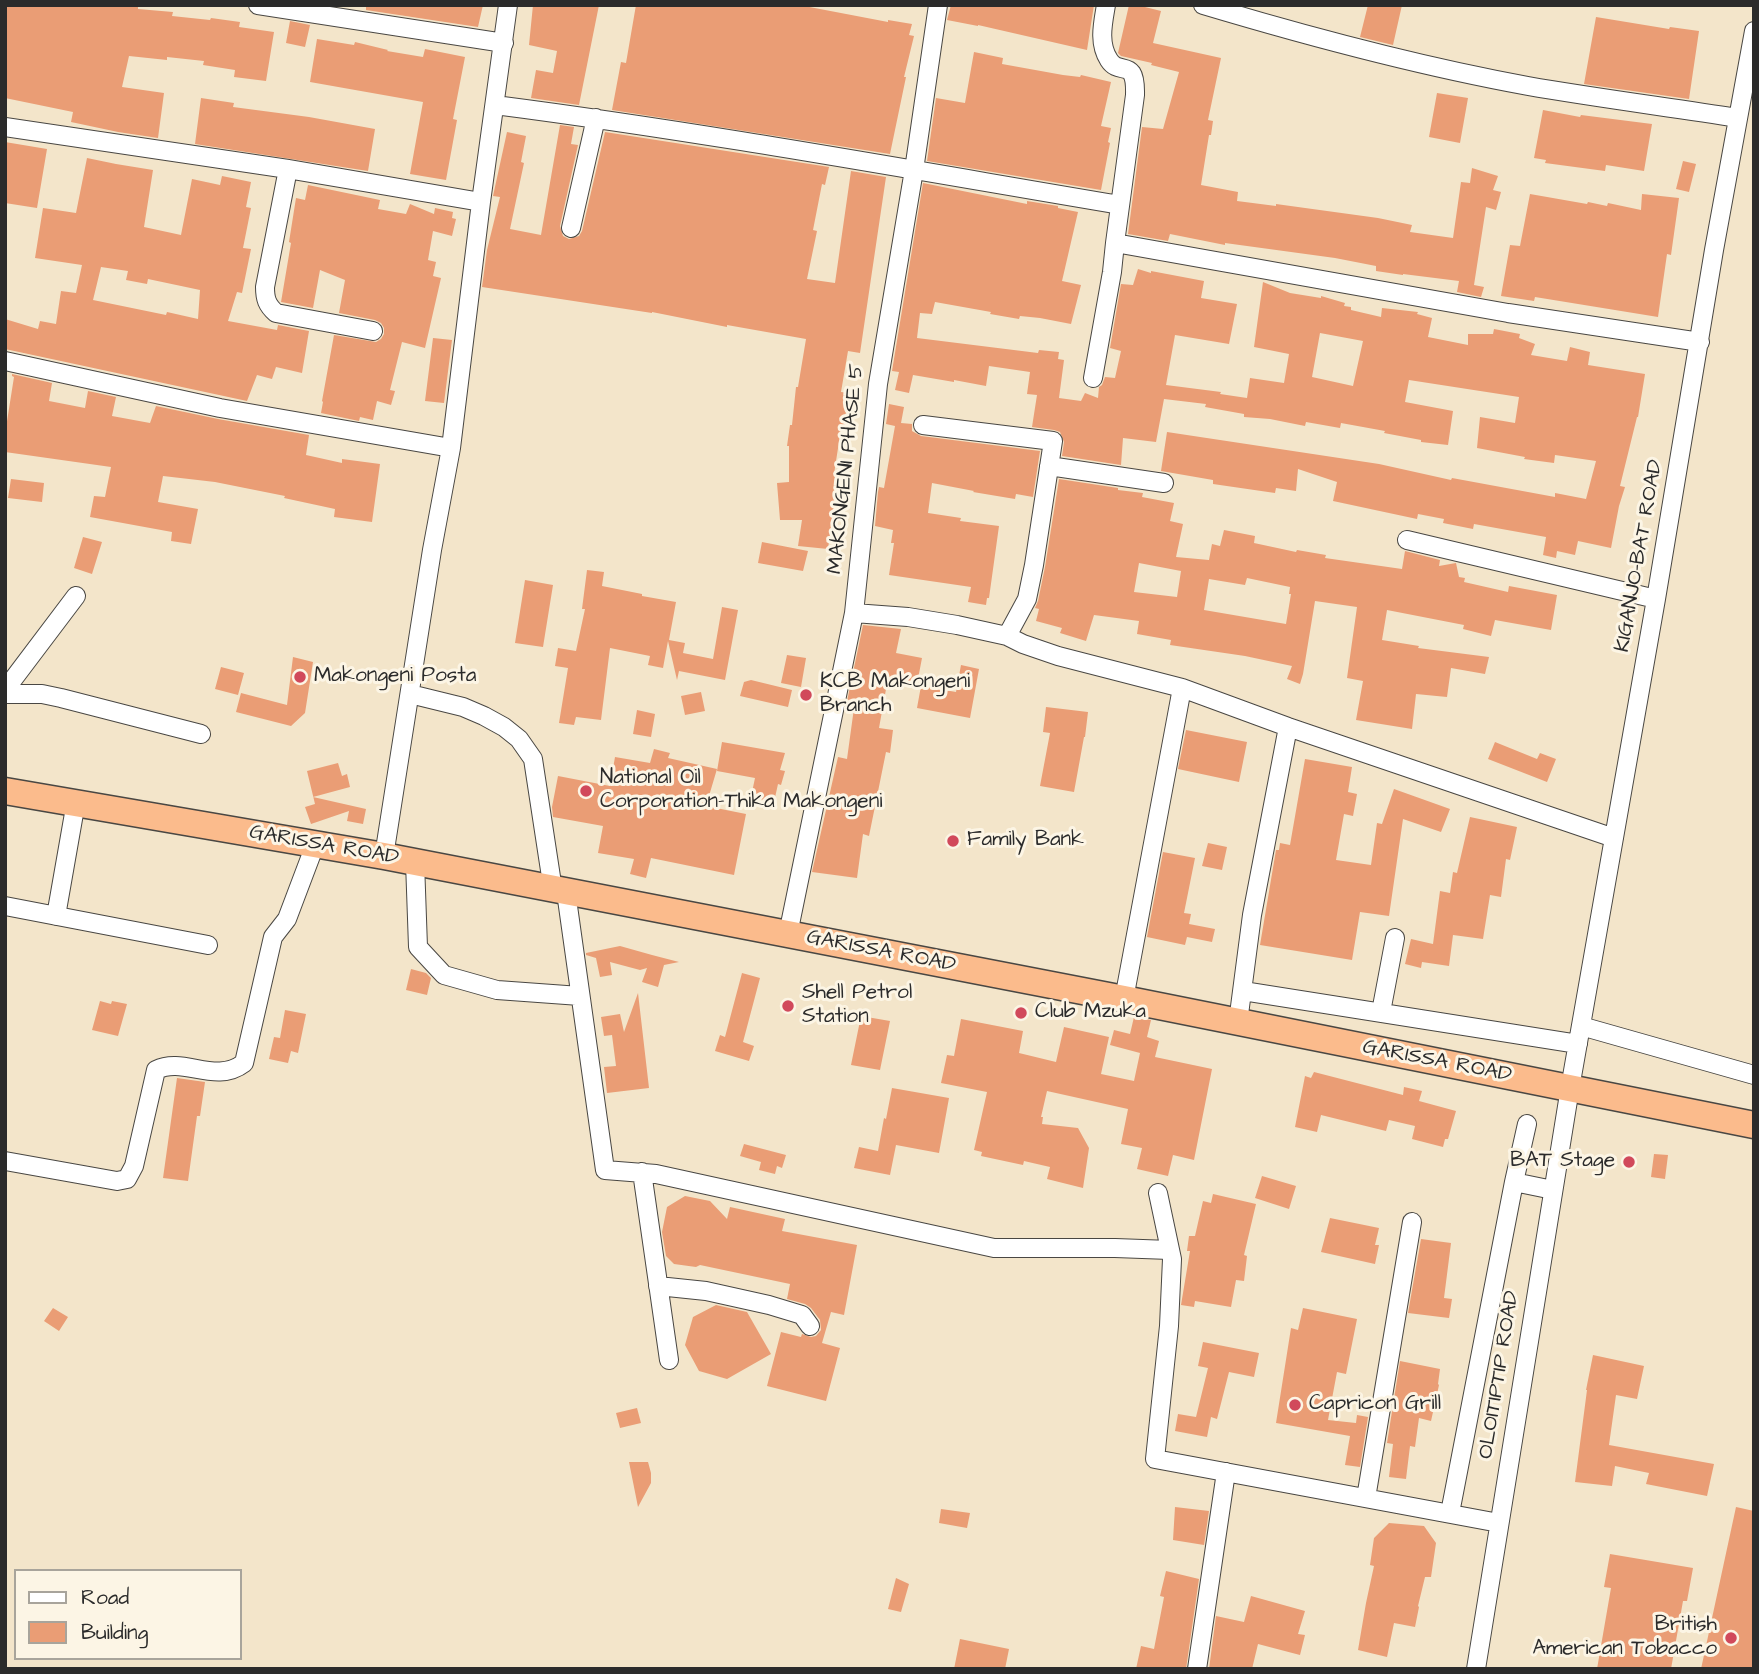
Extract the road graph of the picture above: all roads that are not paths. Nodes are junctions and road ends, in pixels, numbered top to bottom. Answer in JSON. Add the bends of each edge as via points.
{"nodes":[{"id":1,"x":258,"y":5,"type":"edge"},
{"id":2,"x":508,"y":5,"type":"edge"},
{"id":3,"x":938,"y":5,"type":"edge"},
{"id":4,"x":1106,"y":5,"type":"edge"},
{"id":5,"x":1203,"y":5,"type":"edge"},
{"id":6,"x":1754,"y":31,"type":"edge"},
{"id":7,"x":504,"y":43,"type":"junction"},
{"id":8,"x":495,"y":105,"type":"junction"},
{"id":9,"x":596,"y":118,"type":"junction"},
{"id":10,"x":1738,"y":118,"type":"junction"},
{"id":11,"x":5,"y":127,"type":"edge"},
{"id":12,"x":288,"y":169,"type":"junction"},
{"id":13,"x":914,"y":170,"type":"junction"},
{"id":14,"x":481,"y":202,"type":"junction"},
{"id":15,"x":1120,"y":205,"type":"junction"},
{"id":16,"x":570,"y":228,"type":"dead end"},
{"id":17,"x":1115,"y":243,"type":"junction"},
{"id":18,"x":373,"y":331,"type":"dead end"},
{"id":19,"x":1700,"y":342,"type":"junction"},
{"id":20,"x":5,"y":361,"type":"edge"},
{"id":21,"x":1093,"y":378,"type":"dead end"},
{"id":22,"x":923,"y":425,"type":"dead end"},
{"id":23,"x":451,"y":448,"type":"junction"},
{"id":24,"x":1049,"y":466,"type":"junction"},
{"id":25,"x":1164,"y":483,"type":"dead end"},
{"id":26,"x":1407,"y":540,"type":"dead end"},
{"id":27,"x":76,"y":596,"type":"dead end"},
{"id":28,"x":1656,"y":599,"type":"junction"},
{"id":29,"x":854,"y":613,"type":"junction"},
{"id":30,"x":1007,"y":636,"type":"junction"},
{"id":31,"x":1182,"y":688,"type":"junction"},
{"id":32,"x":5,"y":692,"type":"edge"},
{"id":33,"x":410,"y":694,"type":"junction"},
{"id":34,"x":1288,"y":727,"type":"junction"},
{"id":35,"x":201,"y":734,"type":"dead end"},
{"id":36,"x":5,"y":790,"type":"edge"},
{"id":37,"x":76,"y":802,"type":"junction"},
{"id":38,"x":1615,"y":838,"type":"junction"},
{"id":39,"x":315,"y":845,"type":"junction"},
{"id":40,"x":384,"y":856,"type":"junction"},
{"id":41,"x":415,"y":862,"type":"junction"},
{"id":42,"x":560,"y":891,"type":"junction"},
{"id":43,"x":5,"y":906,"type":"edge"},
{"id":44,"x":56,"y":916,"type":"junction"},
{"id":45,"x":788,"y":934,"type":"junction"},
{"id":46,"x":1395,"y":938,"type":"dead end"},
{"id":47,"x":208,"y":945,"type":"dead end"},
{"id":48,"x":1243,"y":990,"type":"junction"},
{"id":49,"x":580,"y":996,"type":"junction"},
{"id":50,"x":1124,"y":999,"type":"junction"},
{"id":51,"x":1381,"y":1012,"type":"junction"},
{"id":52,"x":1238,"y":1021,"type":"junction"},
{"id":53,"x":1581,"y":1026,"type":"junction"},
{"id":54,"x":1578,"y":1044,"type":"junction"},
{"id":55,"x":1754,"y":1075,"type":"edge"},
{"id":56,"x":1570,"y":1088,"type":"junction"},
{"id":57,"x":1527,"y":1124,"type":"dead end"},
{"id":58,"x":1754,"y":1125,"type":"edge"},
{"id":59,"x":5,"y":1161,"type":"edge"},
{"id":60,"x":642,"y":1172,"type":"junction"},
{"id":61,"x":1514,"y":1182,"type":"junction"},
{"id":62,"x":1553,"y":1190,"type":"junction"},
{"id":63,"x":1158,"y":1193,"type":"dead end"},
{"id":64,"x":1412,"y":1222,"type":"dead end"},
{"id":65,"x":1170,"y":1250,"type":"junction"},
{"id":66,"x":658,"y":1286,"type":"junction"},
{"id":67,"x":810,"y":1326,"type":"dead end"},
{"id":68,"x":669,"y":1360,"type":"dead end"},
{"id":69,"x":1226,"y":1472,"type":"junction"},
{"id":70,"x":1366,"y":1498,"type":"junction"},
{"id":71,"x":1450,"y":1513,"type":"junction"},
{"id":72,"x":1499,"y":1523,"type":"junction"},
{"id":73,"x":1197,"y":1669,"type":"edge"},
{"id":74,"x":1476,"y":1669,"type":"edge"}],
"edges":[{"from":1,"to":7,"type":"street"},
{"from":2,"to":7,"type":"street"},
{"from":3,"to":13,"type":"street","name":"MAKONGENI PHASE 5"},
{"from":4,"to":15,"type":"street","via":[[1101,32],[1108,59],[1127,68],[1135,81]]},
{"from":5,"to":10,"type":"street","via":[[1300,34],[1528,86]]},
{"from":6,"to":10,"type":"street","name":"KIGANJO-BAT ROAD"},
{"from":7,"to":8,"type":"street"},
{"from":8,"to":9,"type":"street"},
{"from":8,"to":14,"type":"street"},
{"from":9,"to":13,"type":"street"},
{"from":9,"to":16,"type":"street"},
{"from":10,"to":19,"type":"street","name":"KIGANJO-BAT ROAD"},
{"from":11,"to":12,"type":"street"},
{"from":12,"to":14,"type":"street"},
{"from":12,"to":18,"type":"street","via":[[265,287],[269,307],[276,313]]},
{"from":13,"to":15,"type":"street"},
{"from":13,"to":29,"type":"street","name":"MAKONGENI PHASE 5","via":[[878,384]]},
{"from":14,"to":23,"type":"street"},
{"from":15,"to":17,"type":"street"},
{"from":17,"to":19,"type":"street"},
{"from":17,"to":21,"type":"street"},
{"from":19,"to":28,"type":"street","name":"KIGANJO-BAT ROAD"},
{"from":20,"to":23,"type":"street","via":[[220,408]]},
{"from":22,"to":24,"type":"street","via":[[1053,441]]},
{"from":23,"to":33,"type":"street"},
{"from":24,"to":25,"type":"street"},
{"from":24,"to":30,"type":"street","via":[[1027,599]]},
{"from":26,"to":28,"type":"street"},
{"from":27,"to":32,"type":"street"},
{"from":28,"to":38,"type":"street","name":"KIGANJO-BAT ROAD"},
{"from":29,"to":30,"type":"street","via":[[920,619]]},
{"from":29,"to":45,"type":"street","name":"MAKONGENI PHASE 5"},
{"from":30,"to":31,"type":"street","via":[[1049,653]]},
{"from":31,"to":34,"type":"street"},
{"from":31,"to":50,"type":"street"},
{"from":32,"to":35,"type":"street","via":[[61,698]]},
{"from":33,"to":40,"type":"street"},
{"from":33,"to":42,"type":"street","via":[[463,707],[519,739],[533,759]]},
{"from":34,"to":38,"type":"street"},
{"from":34,"to":48,"type":"street","via":[[1252,915]]},
{"from":36,"to":37,"type":"highway","name":"GARISSA ROAD"},
{"from":37,"to":39,"type":"highway","name":"GARISSA ROAD"},
{"from":37,"to":44,"type":"street"},
{"from":38,"to":53,"type":"street","name":"KIGANJO-BAT ROAD"},
{"from":39,"to":40,"type":"highway","name":"GARISSA ROAD"},
{"from":39,"to":59,"type":"street","via":[[287,919],[273,937],[244,1063],[220,1073],[174,1066],[156,1070],[127,1179]]},
{"from":40,"to":41,"type":"highway","name":"GARISSA ROAD"},
{"from":41,"to":42,"type":"highway","name":"GARISSA ROAD"},
{"from":41,"to":49,"type":"street","via":[[418,947],[444,975],[497,990]]},
{"from":42,"to":45,"type":"highway","name":"GARISSA ROAD"},
{"from":42,"to":49,"type":"street"},
{"from":43,"to":44,"type":"street"},
{"from":44,"to":47,"type":"street"},
{"from":45,"to":50,"type":"highway","name":"GARISSA ROAD"},
{"from":46,"to":51,"type":"street"},
{"from":48,"to":51,"type":"street"},
{"from":48,"to":52,"type":"street"},
{"from":49,"to":60,"type":"street","via":[[605,1170]]},
{"from":50,"to":52,"type":"highway","name":"GARISSA ROAD"},
{"from":51,"to":54,"type":"street"},
{"from":52,"to":56,"type":"highway","name":"GARISSA ROAD"},
{"from":53,"to":54,"type":"street","name":"KIGANJO-BAT ROAD"},
{"from":53,"to":55,"type":"street"},
{"from":54,"to":56,"type":"street","name":"KIGANJO-BAT ROAD"},
{"from":56,"to":58,"type":"highway","name":"GARISSA ROAD"},
{"from":56,"to":62,"type":"street","name":"OLOITIPTIP ROAD"},
{"from":57,"to":61,"type":"street"},
{"from":60,"to":65,"type":"street","via":[[993,1248]]},
{"from":60,"to":66,"type":"street"},
{"from":61,"to":62,"type":"street"},
{"from":61,"to":71,"type":"street"},
{"from":62,"to":72,"type":"street","name":"OLOITIPTIP ROAD"},
{"from":63,"to":65,"type":"street"},
{"from":64,"to":70,"type":"street"},
{"from":65,"to":69,"type":"street","via":[[1169,1326],[1155,1459]]},
{"from":66,"to":67,"type":"street","via":[[769,1305],[802,1315]]},
{"from":66,"to":68,"type":"street"},
{"from":69,"to":70,"type":"street"},
{"from":69,"to":73,"type":"street"},
{"from":70,"to":71,"type":"street"},
{"from":71,"to":72,"type":"street"},
{"from":72,"to":74,"type":"street","name":"OLOITIPTIP ROAD"}]}
